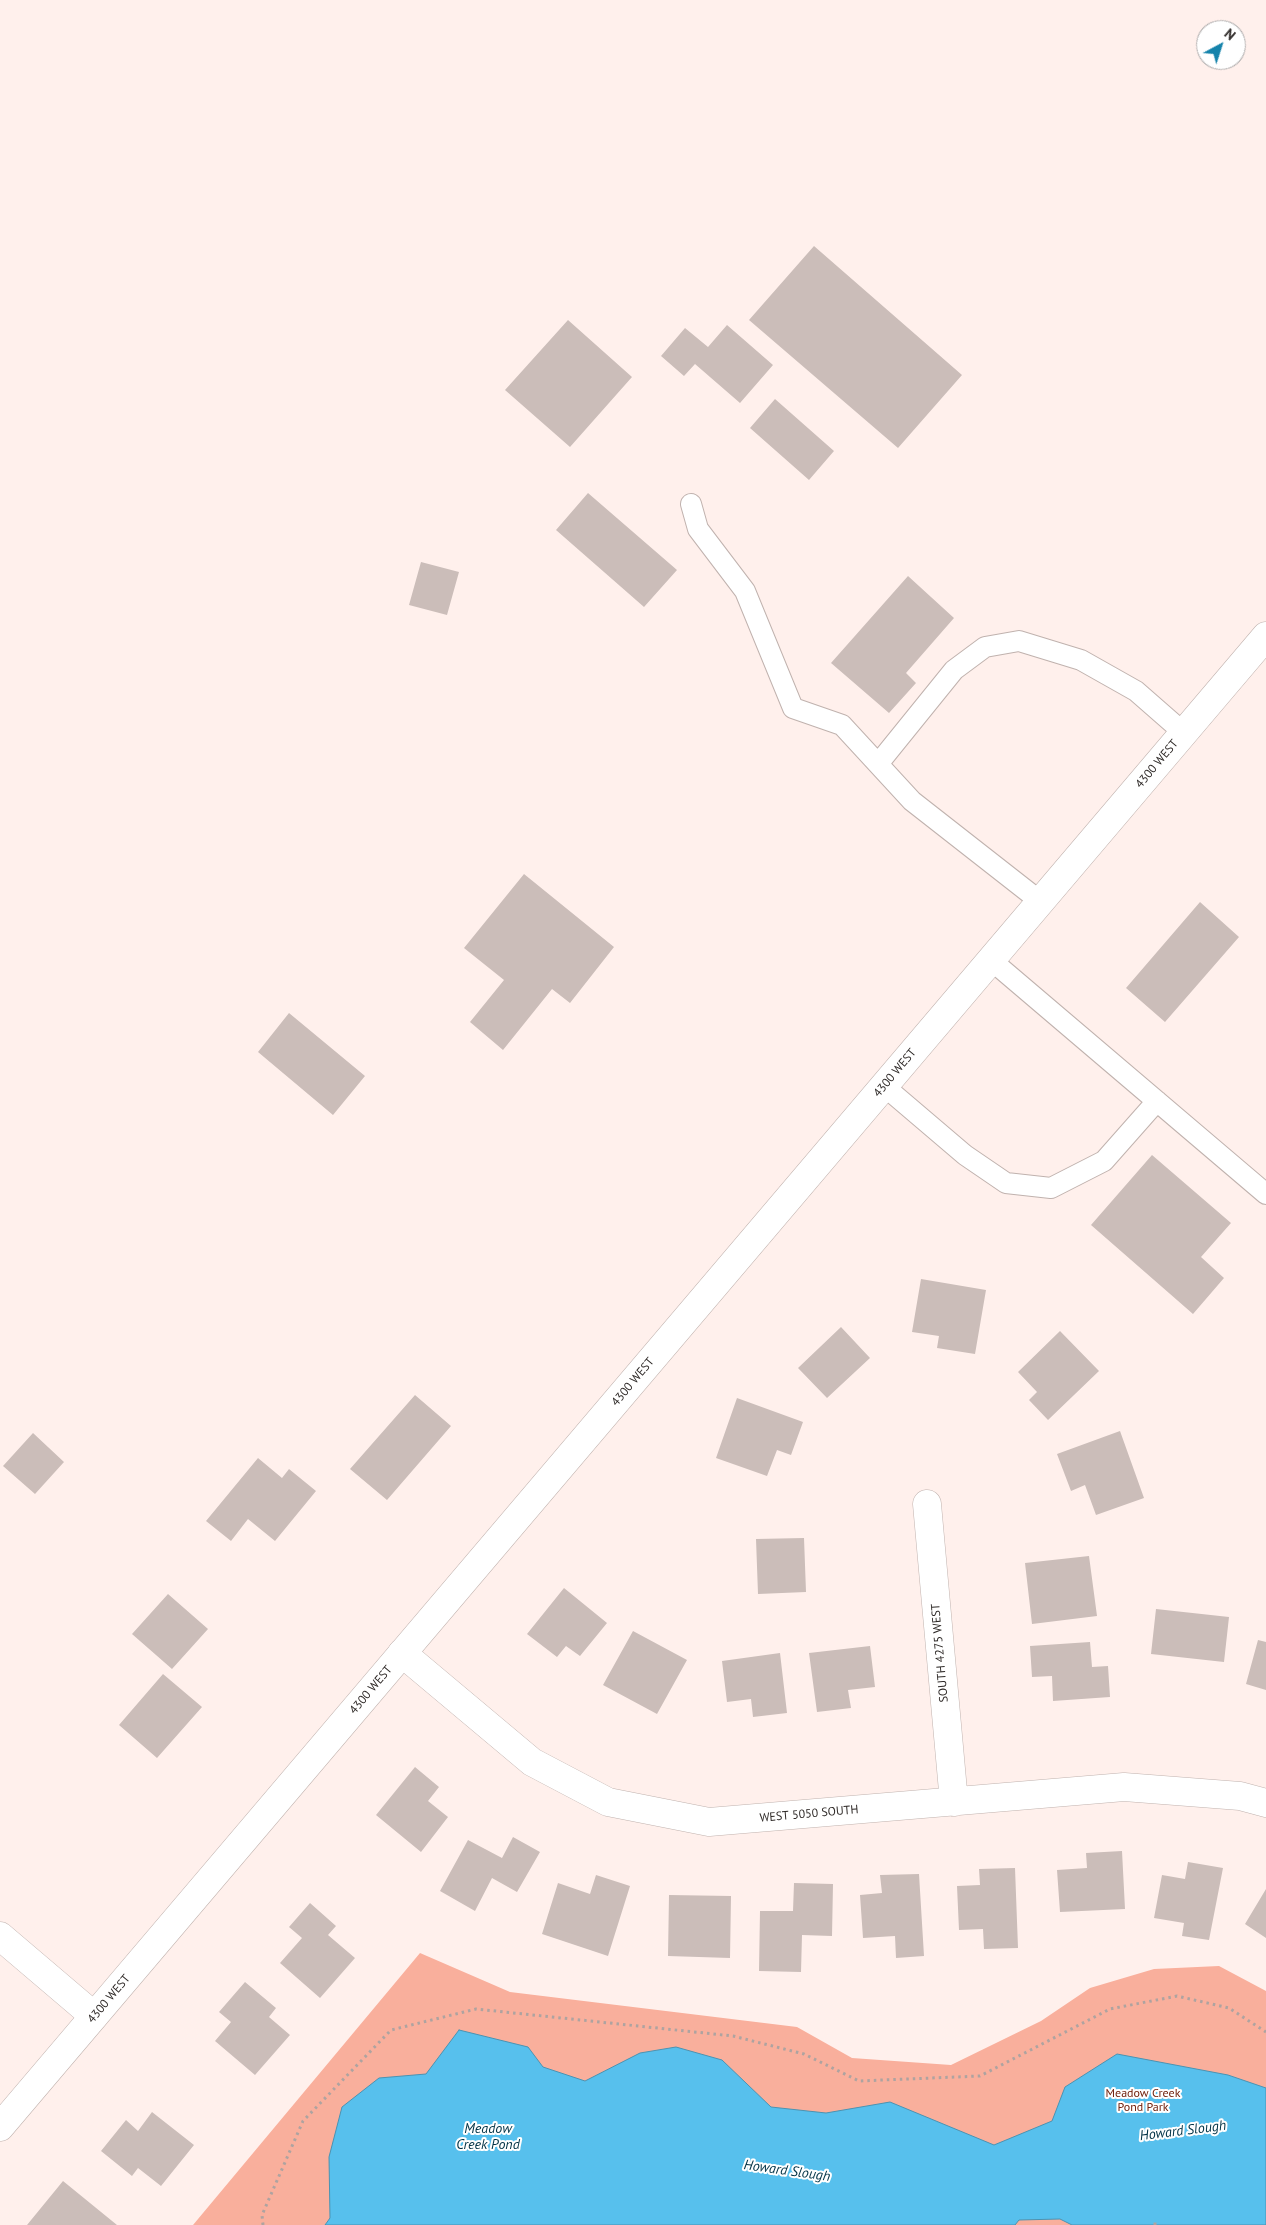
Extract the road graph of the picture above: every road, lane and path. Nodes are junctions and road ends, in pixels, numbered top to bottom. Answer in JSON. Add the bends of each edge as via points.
{"nodes":[{"id":1,"x":691,"y":504,"type":"dead end"},
{"id":2,"x":1266,"y":636,"type":"edge"},
{"id":3,"x":1184,"y":733,"type":"junction"},
{"id":4,"x":878,"y":764,"type":"junction"},
{"id":5,"x":1041,"y":902,"type":"junction"},
{"id":6,"x":990,"y":960,"type":"junction"},
{"id":7,"x":884,"y":1086,"type":"junction"},
{"id":8,"x":1157,"y":1102,"type":"junction"},
{"id":9,"x":1266,"y":1194,"type":"edge"},
{"id":10,"x":927,"y":1504,"type":"dead end"},
{"id":11,"x":402,"y":1653,"type":"junction"},
{"id":12,"x":954,"y":1802,"type":"junction"},
{"id":13,"x":1266,"y":1803,"type":"edge"},
{"id":14,"x":0,"y":1936,"type":"edge"},
{"id":15,"x":94,"y":2016,"type":"junction"},
{"id":16,"x":1266,"y":2032,"type":"edge"},
{"id":17,"x":0,"y":2127,"type":"edge"},
{"id":18,"x":263,"y":2225,"type":"edge"}],
"edges":[{"from":1,"to":4,"type":"lane","via":[[698,529],[745,592],[793,708],[842,725]]},
{"from":2,"to":3,"type":"street","name":"4300 WEST"},
{"from":3,"to":4,"type":"lane","via":[[1136,691],[1080,660],[1019,641],[985,646],[954,670]]},
{"from":3,"to":5,"type":"street","name":"4300 WEST"},
{"from":4,"to":5,"type":"lane","via":[[912,801]]},
{"from":5,"to":6,"type":"street","name":"4300 WEST"},
{"from":6,"to":7,"type":"street","name":"4300 WEST"},
{"from":6,"to":8,"type":"lane"},
{"from":7,"to":8,"type":"lane","via":[[966,1155],[1006,1183],[1051,1188],[1104,1160]]},
{"from":7,"to":11,"type":"street","name":"4300 WEST"},
{"from":8,"to":9,"type":"lane"},
{"from":10,"to":12,"type":"street","name":"SOUTH 4275 WEST"},
{"from":11,"to":12,"type":"street","name":"WEST 5050 SOUTH","via":[[532,1762],[608,1802],[709,1822]]},
{"from":11,"to":15,"type":"street","name":"4300 WEST"},
{"from":12,"to":13,"type":"street","name":"WEST 5050 SOUTH","via":[[1124,1787],[1240,1796]]},
{"from":14,"to":15,"type":"street"},
{"from":15,"to":17,"type":"street","name":"4300 WEST"},
{"from":16,"to":18,"type":"path","via":[[1229,2008],[1177,1996],[1110,2009],[980,2076],[859,2081],[804,2054],[733,2036],[476,2009],[391,2030],[303,2121],[262,2214]]}]}
